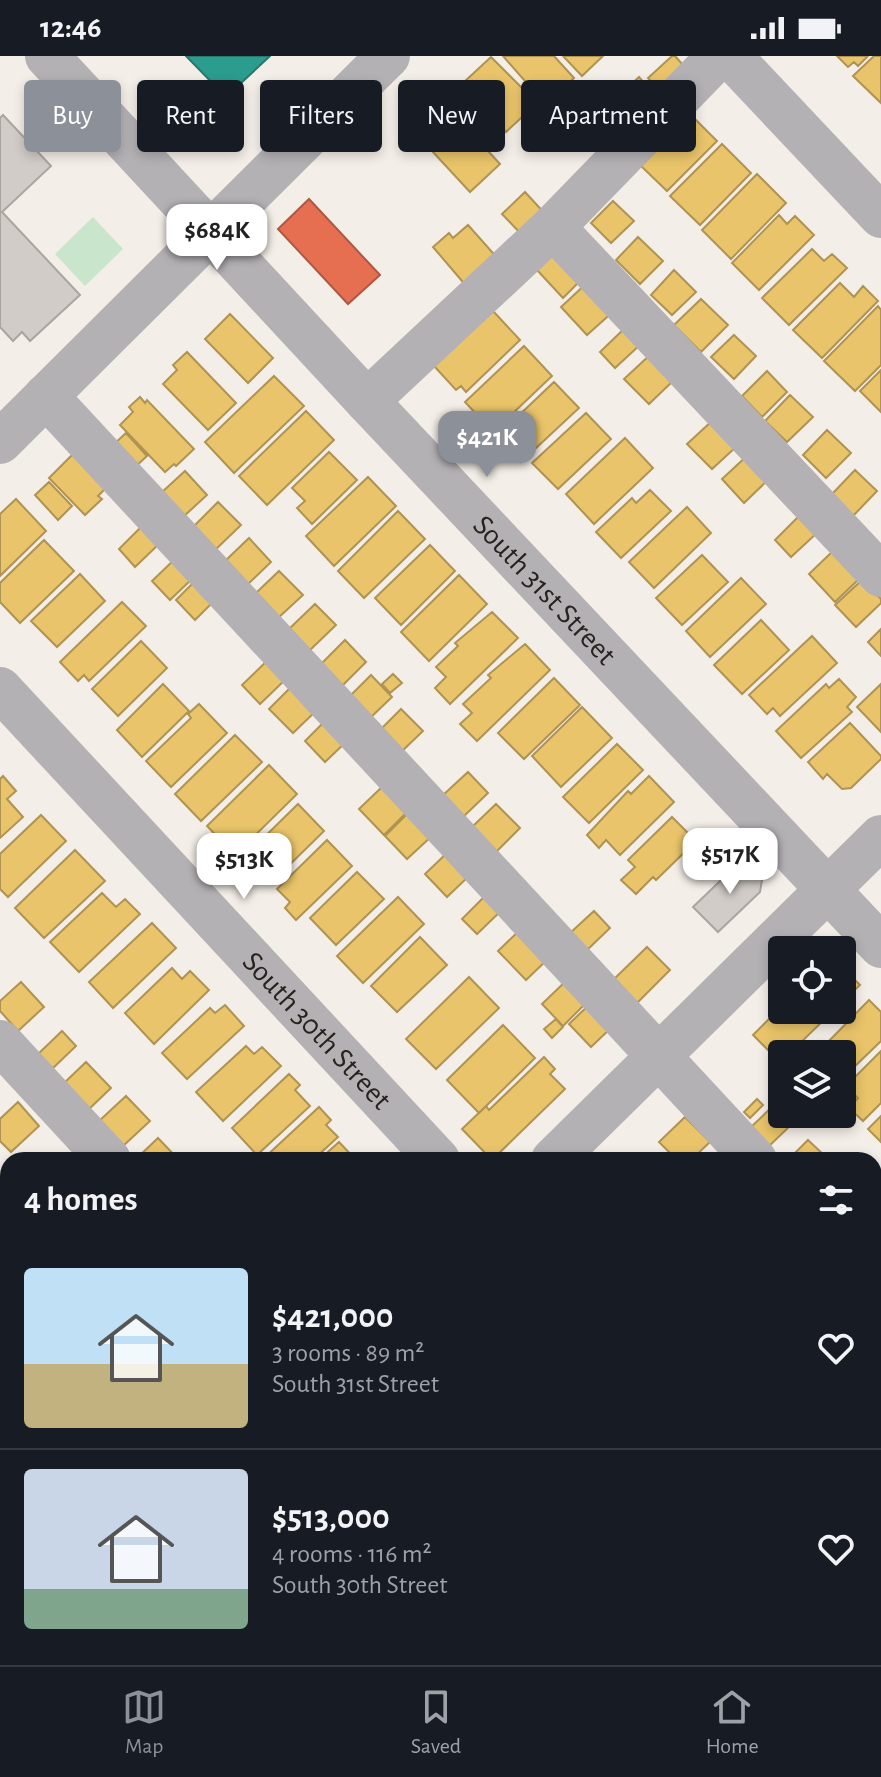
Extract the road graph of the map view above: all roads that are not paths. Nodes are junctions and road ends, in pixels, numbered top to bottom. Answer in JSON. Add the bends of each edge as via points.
{"nodes":[{"id":1,"x":47,"y":56,"type":"edge"},
{"id":2,"x":388,"y":56,"type":"edge"},
{"id":3,"x":719,"y":56,"type":"edge"},
{"id":4,"x":730,"y":56,"type":"edge"},
{"id":5,"x":881,"y":216,"type":"edge"},
{"id":6,"x":553,"y":227,"type":"junction"},
{"id":7,"x":209,"y":232,"type":"junction"},
{"id":8,"x":46,"y":396,"type":"junction"},
{"id":9,"x":367,"y":401,"type":"junction"},
{"id":10,"x":0,"y":442,"type":"edge"},
{"id":11,"x":881,"y":575,"type":"edge"},
{"id":12,"x":0,"y":689,"type":"edge"},
{"id":13,"x":881,"y":837,"type":"edge"},
{"id":14,"x":828,"y":889,"type":"junction"},
{"id":15,"x":881,"y":946,"type":"edge"},
{"id":16,"x":0,"y":1042,"type":"edge"},
{"id":17,"x":657,"y":1056,"type":"junction"},
{"id":18,"x":102,"y":1152,"type":"edge"},
{"id":19,"x":431,"y":1152,"type":"edge"},
{"id":20,"x":561,"y":1152,"type":"edge"},
{"id":21,"x":747,"y":1152,"type":"edge"}],
"edges":[{"from":1,"to":7,"type":"street","name":"South 31st Street"},
{"from":2,"to":7,"type":"street"},
{"from":3,"to":6,"type":"street"},
{"from":4,"to":5,"type":"street"},
{"from":6,"to":9,"type":"street"},
{"from":6,"to":11,"type":"street"},
{"from":7,"to":8,"type":"street"},
{"from":7,"to":9,"type":"street","name":"South 31st Street"},
{"from":8,"to":10,"type":"street"},
{"from":8,"to":17,"type":"street"},
{"from":9,"to":14,"type":"street","name":"South 31st Street"},
{"from":12,"to":19,"type":"street","name":"South 30th Street"},
{"from":13,"to":14,"type":"street"},
{"from":14,"to":15,"type":"street","name":"South 31st Street"},
{"from":14,"to":17,"type":"street"},
{"from":16,"to":18,"type":"street"},
{"from":17,"to":20,"type":"street"},
{"from":17,"to":21,"type":"street"}]}
